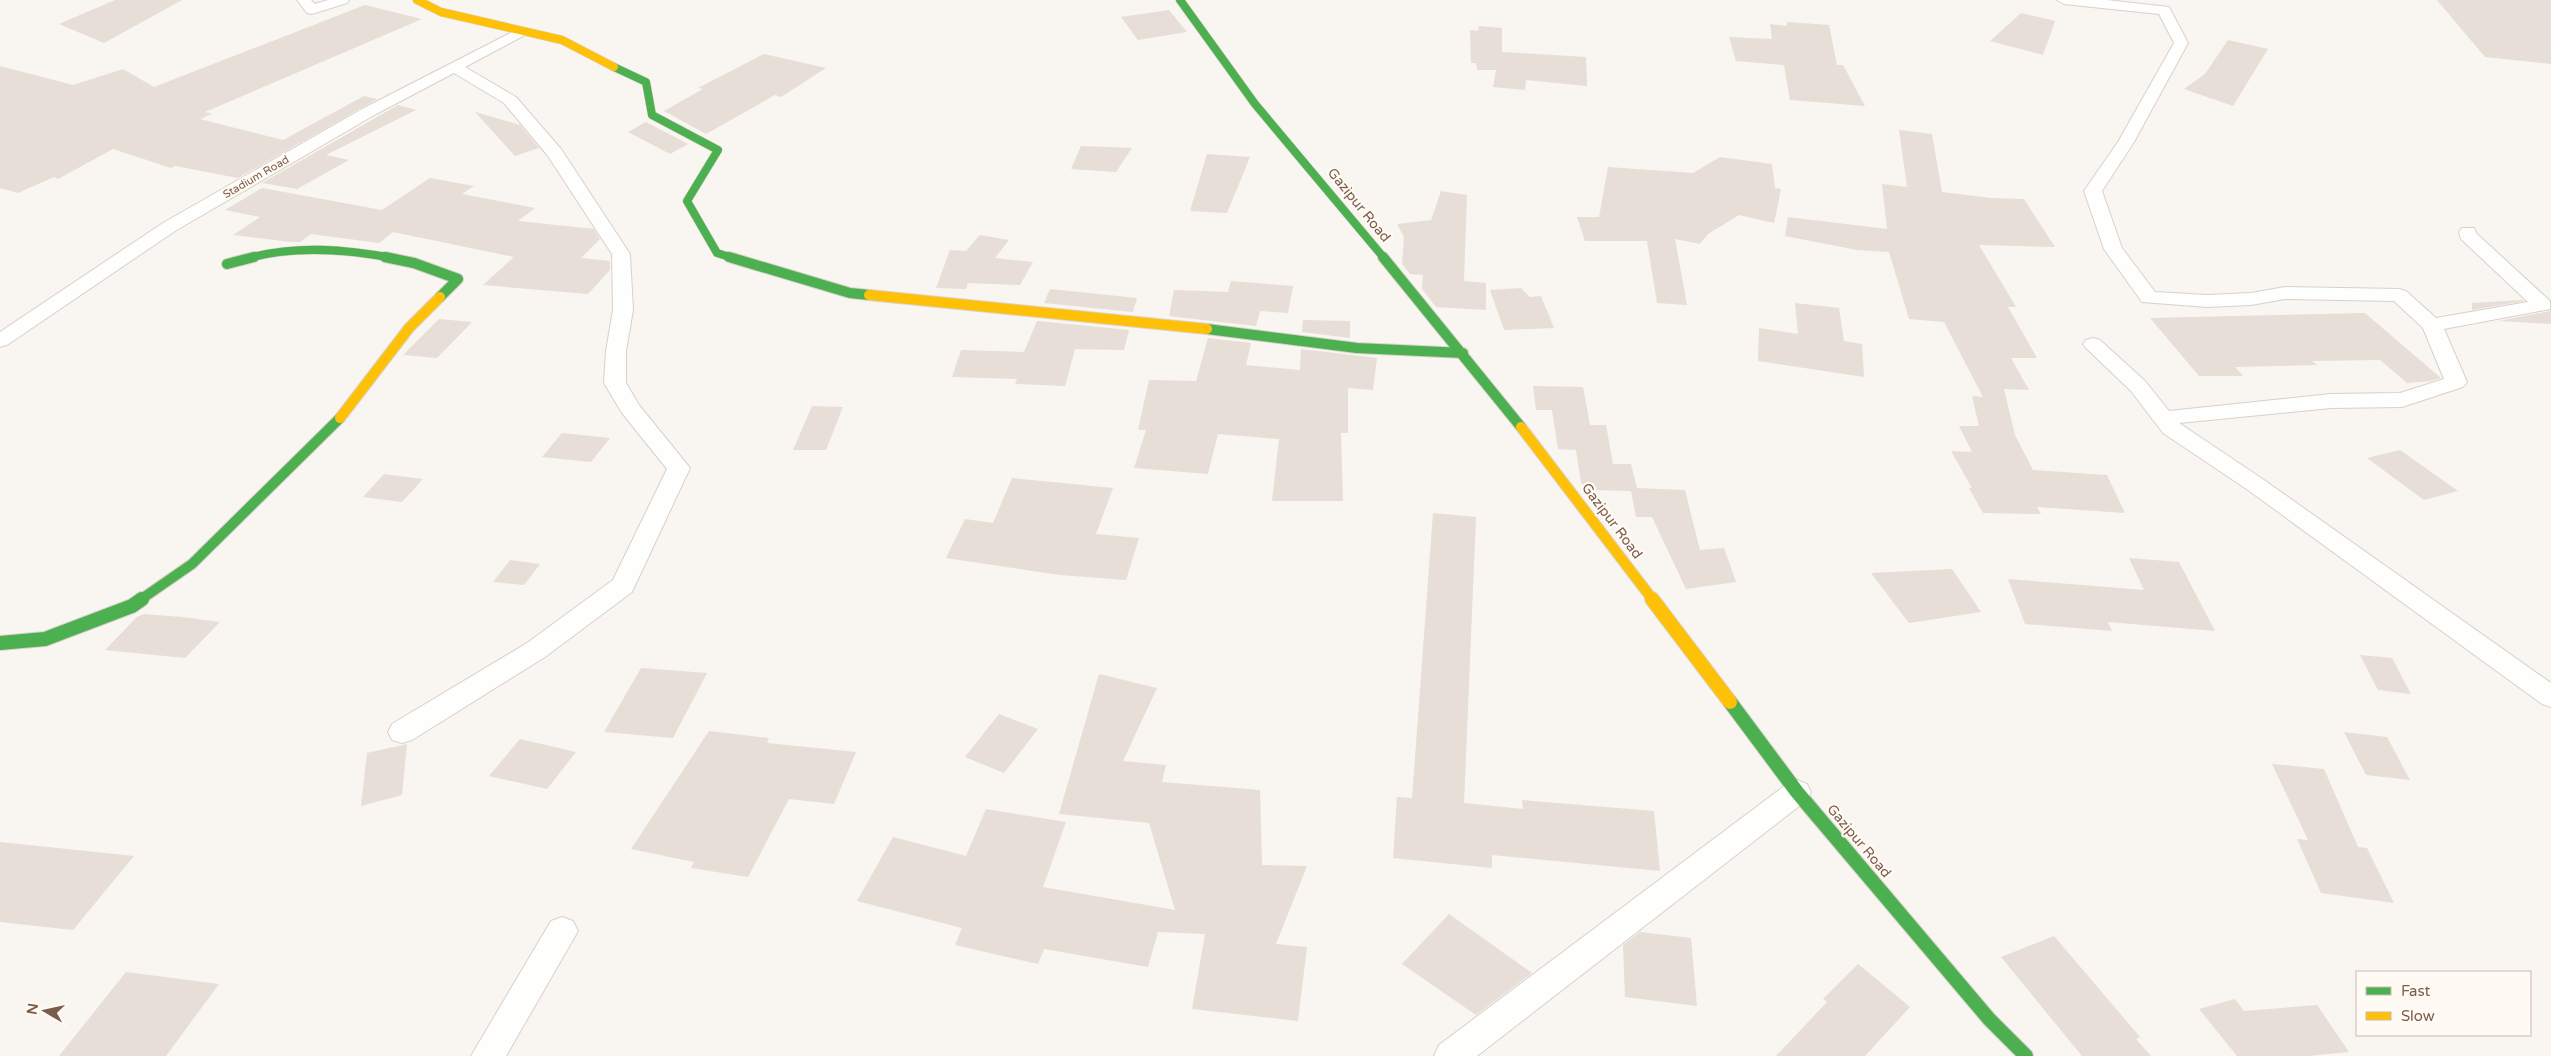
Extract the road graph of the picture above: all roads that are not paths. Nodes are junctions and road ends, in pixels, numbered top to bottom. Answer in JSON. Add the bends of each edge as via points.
{"nodes":[{"id":1,"x":304,"y":0,"type":"edge"},
{"id":2,"x":342,"y":0,"type":"edge"},
{"id":3,"x":417,"y":0,"type":"edge"},
{"id":4,"x":1180,"y":0,"type":"edge"},
{"id":5,"x":2072,"y":1,"type":"edge"},
{"id":6,"x":522,"y":31,"type":"junction"},
{"id":7,"x":454,"y":67,"type":"junction"},
{"id":8,"x":2468,"y":232,"type":"dead end"},
{"id":9,"x":227,"y":264,"type":"dead end"},
{"id":10,"x":2432,"y":325,"type":"junction"},
{"id":11,"x":0,"y":341,"type":"edge"},
{"id":12,"x":2093,"y":344,"type":"dead end"},
{"id":13,"x":1463,"y":353,"type":"junction"},
{"id":14,"x":2162,"y":418,"type":"junction"},
{"id":15,"x":0,"y":643,"type":"edge"},
{"id":16,"x":2551,"y":697,"type":"edge"},
{"id":17,"x":402,"y":732,"type":"dead end"},
{"id":18,"x":1797,"y":792,"type":"junction"},
{"id":19,"x":562,"y":931,"type":"dead end"},
{"id":20,"x":488,"y":1056,"type":"edge"},
{"id":21,"x":1451,"y":1056,"type":"edge"},
{"id":22,"x":2026,"y":1056,"type":"edge"}],
"edges":[{"from":1,"to":2,"type":"street","via":[[312,10]]},
{"from":3,"to":6,"type":"street","via":[[442,12]]},
{"from":4,"to":13,"type":"street","name":"Gazipur Road","via":[[1255,104]]},
{"from":5,"to":10,"type":"street","via":[[2164,10],[2181,43],[2126,142],[2093,191],[2112,249],[2149,298],[2207,301],[2285,293],[2399,296]]},
{"from":6,"to":7,"type":"street","name":"Stadium Road"},
{"from":6,"to":13,"type":"street","via":[[562,40],[646,82],[652,115],[718,150],[687,201],[717,252],[850,292],[1230,331],[1357,348]]},
{"from":7,"to":11,"type":"street","name":"Stadium Road","via":[[370,111],[169,227]]},
{"from":7,"to":17,"type":"street","via":[[510,100],[521,112],[556,153],[621,254],[623,310],[615,383],[630,408],[679,468],[623,586],[536,650]]},
{"from":8,"to":10,"type":"street","via":[[2543,305]]},
{"from":9,"to":15,"type":"street","via":[[273,252],[338,251],[412,264],[458,279],[409,328],[336,422],[192,564],[132,606],[45,638]]},
{"from":10,"to":14,"type":"street","via":[[2456,382],[2402,400],[2331,401]]},
{"from":12,"to":14,"type":"street","via":[[2138,386]]},
{"from":13,"to":18,"type":"street","name":"Gazipur Road","via":[[1601,530]]},
{"from":14,"to":16,"type":"street","via":[[2170,428],[2281,503]]},
{"from":18,"to":21,"type":"street"},
{"from":18,"to":22,"type":"street","name":"Gazipur Road","via":[[1989,1019]]},
{"from":19,"to":20,"type":"street"}]}
